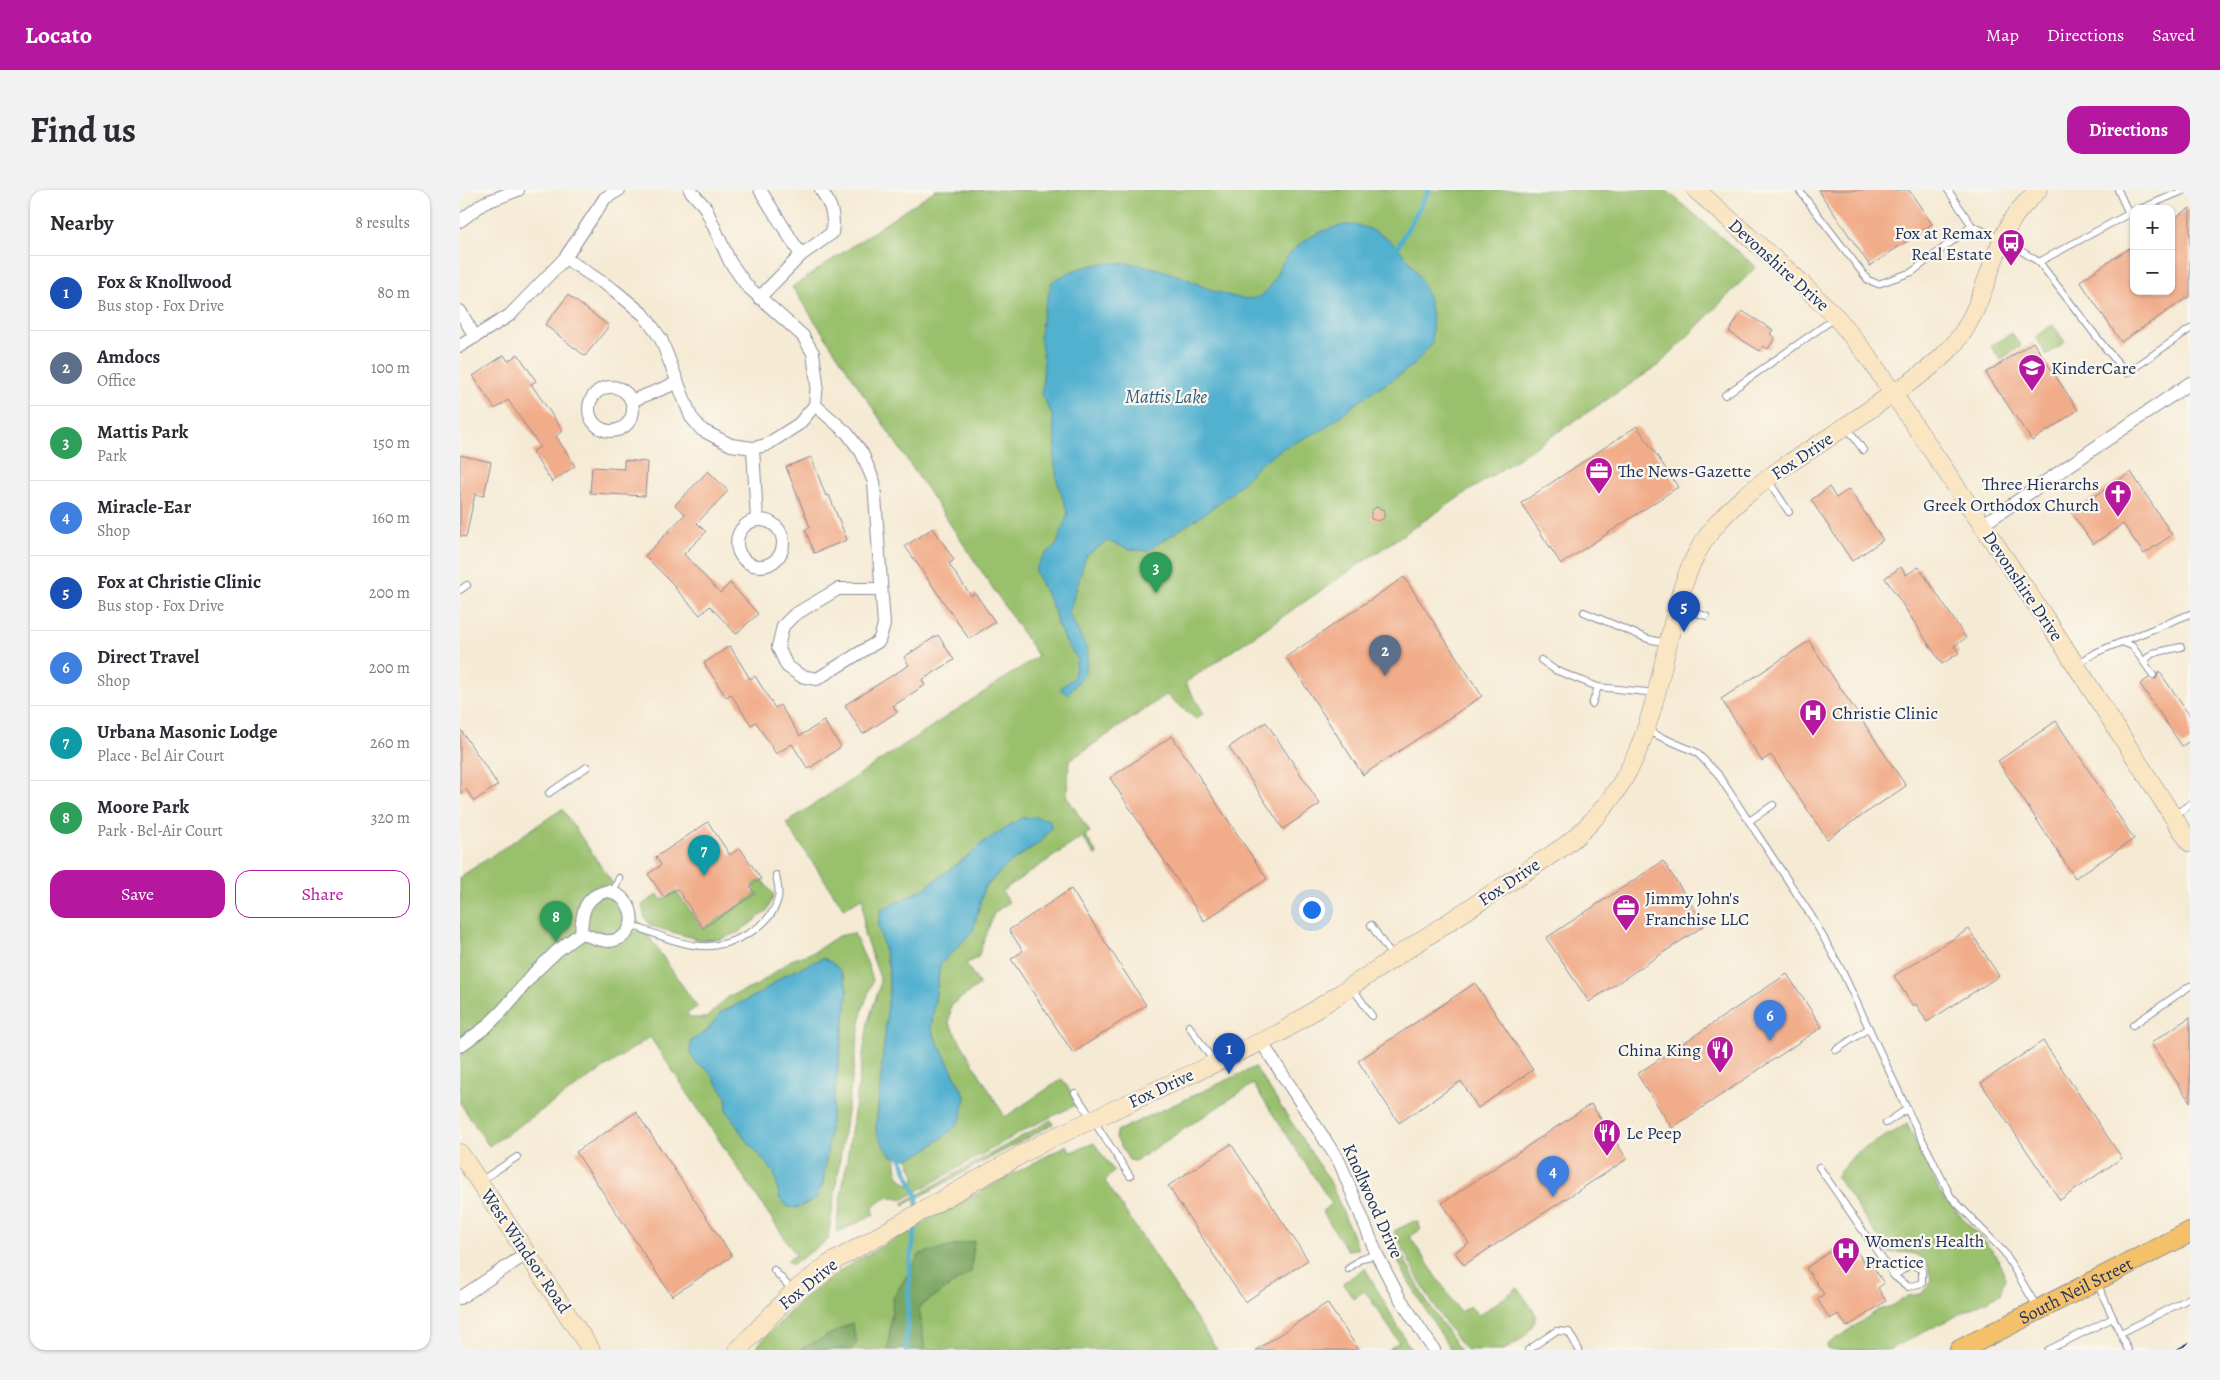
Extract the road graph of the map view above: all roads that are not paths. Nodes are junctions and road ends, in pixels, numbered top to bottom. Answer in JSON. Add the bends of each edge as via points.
{"nodes":[{"id":1,"x":518,"y":190,"type":"edge"},
{"id":2,"x":619,"y":190,"type":"edge"},
{"id":3,"x":690,"y":190,"type":"edge"},
{"id":4,"x":760,"y":190,"type":"edge"},
{"id":5,"x":821,"y":190,"type":"edge"},
{"id":6,"x":1696,"y":190,"type":"edge"},
{"id":7,"x":1799,"y":190,"type":"edge"},
{"id":8,"x":1948,"y":190,"type":"edge"},
{"id":9,"x":2038,"y":190,"type":"edge"},
{"id":10,"x":2118,"y":190,"type":"edge"},
{"id":11,"x":2186,"y":190,"type":"edge"},
{"id":12,"x":603,"y":194,"type":"edge"},
{"id":13,"x":2150,"y":205,"type":"edge"},
{"id":14,"x":2130,"y":210,"type":"edge"},
{"id":15,"x":2130,"y":213,"type":"edge"},
{"id":16,"x":460,"y":221,"type":"edge"},
{"id":17,"x":1972,"y":226,"type":"junction"},
{"id":18,"x":2002,"y":239,"type":"junction"},
{"id":19,"x":801,"y":255,"type":"junction"},
{"id":20,"x":565,"y":258,"type":"junction"},
{"id":21,"x":2039,"y":262,"type":"junction"},
{"id":22,"x":759,"y":298,"type":"junction"},
{"id":23,"x":460,"y":311,"type":"edge"},
{"id":24,"x":1836,"y":317,"type":"junction"},
{"id":25,"x":2190,"y":329,"type":"edge"},
{"id":26,"x":475,"y":337,"type":"junction"},
{"id":27,"x":460,"y":346,"type":"edge"},
{"id":28,"x":677,"y":383,"type":"junction"},
{"id":29,"x":2190,"y":384,"type":"edge"},
{"id":30,"x":1894,"y":393,"type":"junction"},
{"id":31,"x":1725,"y":395,"type":"dead end"},
{"id":32,"x":631,"y":401,"type":"dead end"},
{"id":33,"x":815,"y":405,"type":"junction"},
{"id":34,"x":1846,"y":426,"type":"junction"},
{"id":35,"x":753,"y":448,"type":"junction"},
{"id":36,"x":1863,"y":450,"type":"dead end"},
{"id":37,"x":1767,"y":478,"type":"junction"},
{"id":38,"x":1789,"y":512,"type":"dead end"},
{"id":39,"x":757,"y":520,"type":"dead end"},
{"id":40,"x":1982,"y":525,"type":"junction"},
{"id":41,"x":467,"y":585,"type":"dead end"},
{"id":42,"x":881,"y":589,"type":"junction"},
{"id":43,"x":460,"y":590,"type":"edge"},
{"id":44,"x":1677,"y":606,"type":"junction"},
{"id":45,"x":1584,"y":612,"type":"dead end"},
{"id":46,"x":2190,"y":614,"type":"edge"},
{"id":47,"x":1706,"y":616,"type":"dead end"},
{"id":48,"x":2122,"y":642,"type":"junction"},
{"id":49,"x":1668,"y":643,"type":"junction"},
{"id":50,"x":2181,"y":647,"type":"dead end"},
{"id":51,"x":1541,"y":660,"type":"dead end"},
{"id":52,"x":2144,"y":661,"type":"junction"},
{"id":53,"x":2076,"y":665,"type":"junction"},
{"id":54,"x":2153,"y":675,"type":"dead end"},
{"id":55,"x":1598,"y":687,"type":"junction"},
{"id":56,"x":1657,"y":693,"type":"junction"},
{"id":57,"x":1592,"y":704,"type":"dead end"},
{"id":58,"x":1647,"y":731,"type":"junction"},
{"id":59,"x":587,"y":767,"type":"dead end"},
{"id":60,"x":549,"y":793,"type":"dead end"},
{"id":61,"x":2190,"y":804,"type":"edge"},
{"id":62,"x":1773,"y":805,"type":"dead end"},
{"id":63,"x":2173,"y":816,"type":"junction"},
{"id":64,"x":1749,"y":821,"type":"junction"},
{"id":65,"x":2190,"y":843,"type":"edge"},
{"id":66,"x":776,"y":875,"type":"dead end"},
{"id":67,"x":618,"y":878,"type":"dead end"},
{"id":68,"x":613,"y":892,"type":"junction"},
{"id":69,"x":630,"y":925,"type":"junction"},
{"id":70,"x":1371,"y":925,"type":"dead end"},
{"id":71,"x":581,"y":933,"type":"junction"},
{"id":72,"x":1394,"y":959,"type":"junction"},
{"id":73,"x":1352,"y":986,"type":"junction"},
{"id":74,"x":2190,"y":986,"type":"edge"},
{"id":75,"x":1372,"y":1016,"type":"dead end"},
{"id":76,"x":2133,"y":1025,"type":"dead end"},
{"id":77,"x":1189,"y":1026,"type":"dead end"},
{"id":78,"x":1869,"y":1028,"type":"junction"},
{"id":79,"x":1262,"y":1042,"type":"junction"},
{"id":80,"x":460,"y":1046,"type":"edge"},
{"id":81,"x":1836,"y":1050,"type":"dead end"},
{"id":82,"x":1214,"y":1063,"type":"junction"},
{"id":83,"x":1075,"y":1094,"type":"dead end"},
{"id":84,"x":1907,"y":1109,"type":"junction"},
{"id":85,"x":1091,"y":1120,"type":"junction"},
{"id":86,"x":1886,"y":1123,"type":"dead end"},
{"id":87,"x":460,"y":1153,"type":"edge"},
{"id":88,"x":517,"y":1157,"type":"dead end"},
{"id":89,"x":1820,"y":1167,"type":"dead end"},
{"id":90,"x":1130,"y":1176,"type":"dead end"},
{"id":91,"x":479,"y":1182,"type":"junction"},
{"id":92,"x":2190,"y":1232,"type":"edge"},
{"id":93,"x":526,"y":1254,"type":"junction"},
{"id":94,"x":1377,"y":1255,"type":"junction"},
{"id":95,"x":1348,"y":1269,"type":"dead end"},
{"id":96,"x":774,"y":1270,"type":"dead end"},
{"id":97,"x":1894,"y":1276,"type":"dead end"},
{"id":98,"x":2096,"y":1281,"type":"junction"},
{"id":99,"x":794,"y":1292,"type":"junction"},
{"id":100,"x":460,"y":1298,"type":"edge"},
{"id":101,"x":2190,"y":1298,"type":"edge"},
{"id":102,"x":2039,"y":1310,"type":"junction"},
{"id":103,"x":2113,"y":1318,"type":"junction"},
{"id":104,"x":2120,"y":1333,"type":"junction"},
{"id":105,"x":592,"y":1350,"type":"edge"},
{"id":106,"x":738,"y":1350,"type":"edge"},
{"id":107,"x":1434,"y":1350,"type":"edge"},
{"id":108,"x":1528,"y":1350,"type":"edge"},
{"id":109,"x":1579,"y":1350,"type":"edge"},
{"id":110,"x":1960,"y":1350,"type":"edge"},
{"id":111,"x":2048,"y":1350,"type":"edge"},
{"id":112,"x":2128,"y":1350,"type":"edge"}],
"edges":[{"from":1,"to":16,"type":"street","via":[[484,203]]},
{"from":2,"to":12,"type":"street"},
{"from":3,"to":22,"type":"street","via":[[705,207],[730,262]]},
{"from":4,"to":19,"type":"street"},
{"from":5,"to":19,"type":"street","via":[[832,208],[832,233]]},
{"from":6,"to":24,"type":"street","name":"Devonshire Drive"},
{"from":7,"to":17,"type":"lane","via":[[1868,280],[1878,284],[1912,272]]},
{"from":8,"to":17,"type":"lane"},
{"from":9,"to":18,"type":"street","name":"Fox Drive","via":[[2012,220]]},
{"from":10,"to":14,"type":"lane"},
{"from":11,"to":13,"type":"lane"},
{"from":12,"to":20,"type":"street"},
{"from":15,"to":21,"type":"lane"},
{"from":17,"to":18,"type":"lane"},
{"from":18,"to":21,"type":"lane"},
{"from":18,"to":30,"type":"street","name":"Fox Drive","via":[[1974,315],[1963,334],[1946,354]]},
{"from":19,"to":22,"type":"street"},
{"from":20,"to":26,"type":"street","via":[[510,315]]},
{"from":20,"to":28,"type":"street","via":[[614,290],[644,315],[661,339]]},
{"from":21,"to":25,"type":"lane","via":[[2127,373]]},
{"from":22,"to":33,"type":"street","via":[[803,336],[813,353],[817,384]]},
{"from":23,"to":26,"type":"street"},
{"from":24,"to":30,"type":"street","name":"Devonshire Drive"},
{"from":24,"to":31,"type":"lane"},
{"from":26,"to":27,"type":"street"},
{"from":28,"to":32,"type":"street"},
{"from":28,"to":35,"type":"street","via":[[691,417],[702,430],[732,445]]},
{"from":29,"to":40,"type":"street"},
{"from":30,"to":34,"type":"street","name":"Fox Drive"},
{"from":30,"to":40,"type":"street","name":"Devonshire Drive"},
{"from":33,"to":35,"type":"street","via":[[799,424],[766,445]]},
{"from":33,"to":42,"type":"street","via":[[846,433],[862,453],[874,482]]},
{"from":34,"to":36,"type":"lane"},
{"from":34,"to":37,"type":"street","name":"Fox Drive"},
{"from":35,"to":39,"type":"street"},
{"from":37,"to":38,"type":"lane"},
{"from":37,"to":44,"type":"street","name":"Fox Drive","via":[[1739,501],[1704,541],[1680,590]]},
{"from":40,"to":53,"type":"street","name":"Devonshire Drive"},
{"from":41,"to":43,"type":"lane"},
{"from":42,"to":42,"type":"street","via":[[884,624],[879,641],[816,679],[801,676],[786,666],[778,647],[783,626],[794,614],[838,589]]},
{"from":44,"to":47,"type":"lane"},
{"from":44,"to":49,"type":"street","name":"Fox Drive"},
{"from":45,"to":49,"type":"lane","via":[[1648,639]]},
{"from":46,"to":48,"type":"lane"},
{"from":48,"to":52,"type":"lane","via":[[2132,646]]},
{"from":48,"to":53,"type":"lane"},
{"from":49,"to":56,"type":"street","name":"Fox Drive"},
{"from":50,"to":52,"type":"lane","via":[[2153,653]]},
{"from":51,"to":55,"type":"lane","via":[[1555,670]]},
{"from":52,"to":54,"type":"lane"},
{"from":53,"to":63,"type":"street","name":"Devonshire Drive"},
{"from":55,"to":56,"type":"lane"},
{"from":55,"to":57,"type":"lane"},
{"from":56,"to":58,"type":"street","name":"Fox Drive"},
{"from":58,"to":64,"type":"lane","via":[[1681,744],[1710,763]]},
{"from":58,"to":72,"type":"street","name":"Fox Drive","via":[[1638,756],[1620,785],[1584,830]]},
{"from":59,"to":60,"type":"lane"},
{"from":61,"to":63,"type":"lane"},
{"from":62,"to":64,"type":"lane"},
{"from":63,"to":65,"type":"street","name":"Devonshire Drive"},
{"from":64,"to":78,"type":"lane","via":[[1841,968]]},
{"from":66,"to":69,"type":"lane","via":[[779,897],[768,919],[725,944],[700,946]]},
{"from":67,"to":68,"type":"lane"},
{"from":68,"to":69,"type":"street","via":[[631,908]]},
{"from":68,"to":71,"type":"street","via":[[599,893],[590,898],[584,907]]},
{"from":69,"to":71,"type":"street","via":[[626,933],[607,941]]},
{"from":70,"to":72,"type":"lane"},
{"from":71,"to":80,"type":"street","via":[[534,973],[486,1027]]},
{"from":72,"to":73,"type":"street","name":"Fox Drive"},
{"from":73,"to":75,"type":"lane"},
{"from":73,"to":79,"type":"street","name":"Fox Drive"},
{"from":74,"to":76,"type":"lane"},
{"from":77,"to":82,"type":"lane"},
{"from":78,"to":81,"type":"lane"},
{"from":78,"to":84,"type":"lane"},
{"from":79,"to":82,"type":"street","name":"Fox Drive"},
{"from":79,"to":94,"type":"street","name":"Knollwood Drive","via":[[1340,1162]]},
{"from":82,"to":85,"type":"street","name":"Fox Drive"},
{"from":83,"to":85,"type":"lane"},
{"from":84,"to":86,"type":"lane"},
{"from":84,"to":102,"type":"lane","via":[[1951,1197],[2004,1252]]},
{"from":85,"to":90,"type":"lane"},
{"from":85,"to":99,"type":"street","name":"Fox Drive","via":[[935,1202],[829,1264]]},
{"from":87,"to":91,"type":"street","name":"West Windsor Road"},
{"from":88,"to":91,"type":"lane"},
{"from":89,"to":97,"type":"lane"},
{"from":91,"to":93,"type":"street","name":"West Windsor Road"},
{"from":92,"to":98,"type":"main road","name":"South Neil Street"},
{"from":93,"to":100,"type":"street"},
{"from":93,"to":105,"type":"street","name":"West Windsor Road"},
{"from":94,"to":95,"type":"lane","via":[[1362,1258]]},
{"from":94,"to":107,"type":"street","name":"Knollwood Drive","via":[[1399,1297]]},
{"from":96,"to":99,"type":"lane"},
{"from":98,"to":102,"type":"main road","name":"South Neil Street"},
{"from":98,"to":103,"type":"lane"},
{"from":99,"to":106,"type":"street","name":"Fox Drive"},
{"from":101,"to":104,"type":"lane"},
{"from":102,"to":110,"type":"main road","name":"South Neil Street"},
{"from":103,"to":104,"type":"lane"},
{"from":103,"to":111,"type":"lane"},
{"from":104,"to":112,"type":"lane"},
{"from":108,"to":109,"type":"lane","via":[[1556,1331],[1569,1332]]}]}
